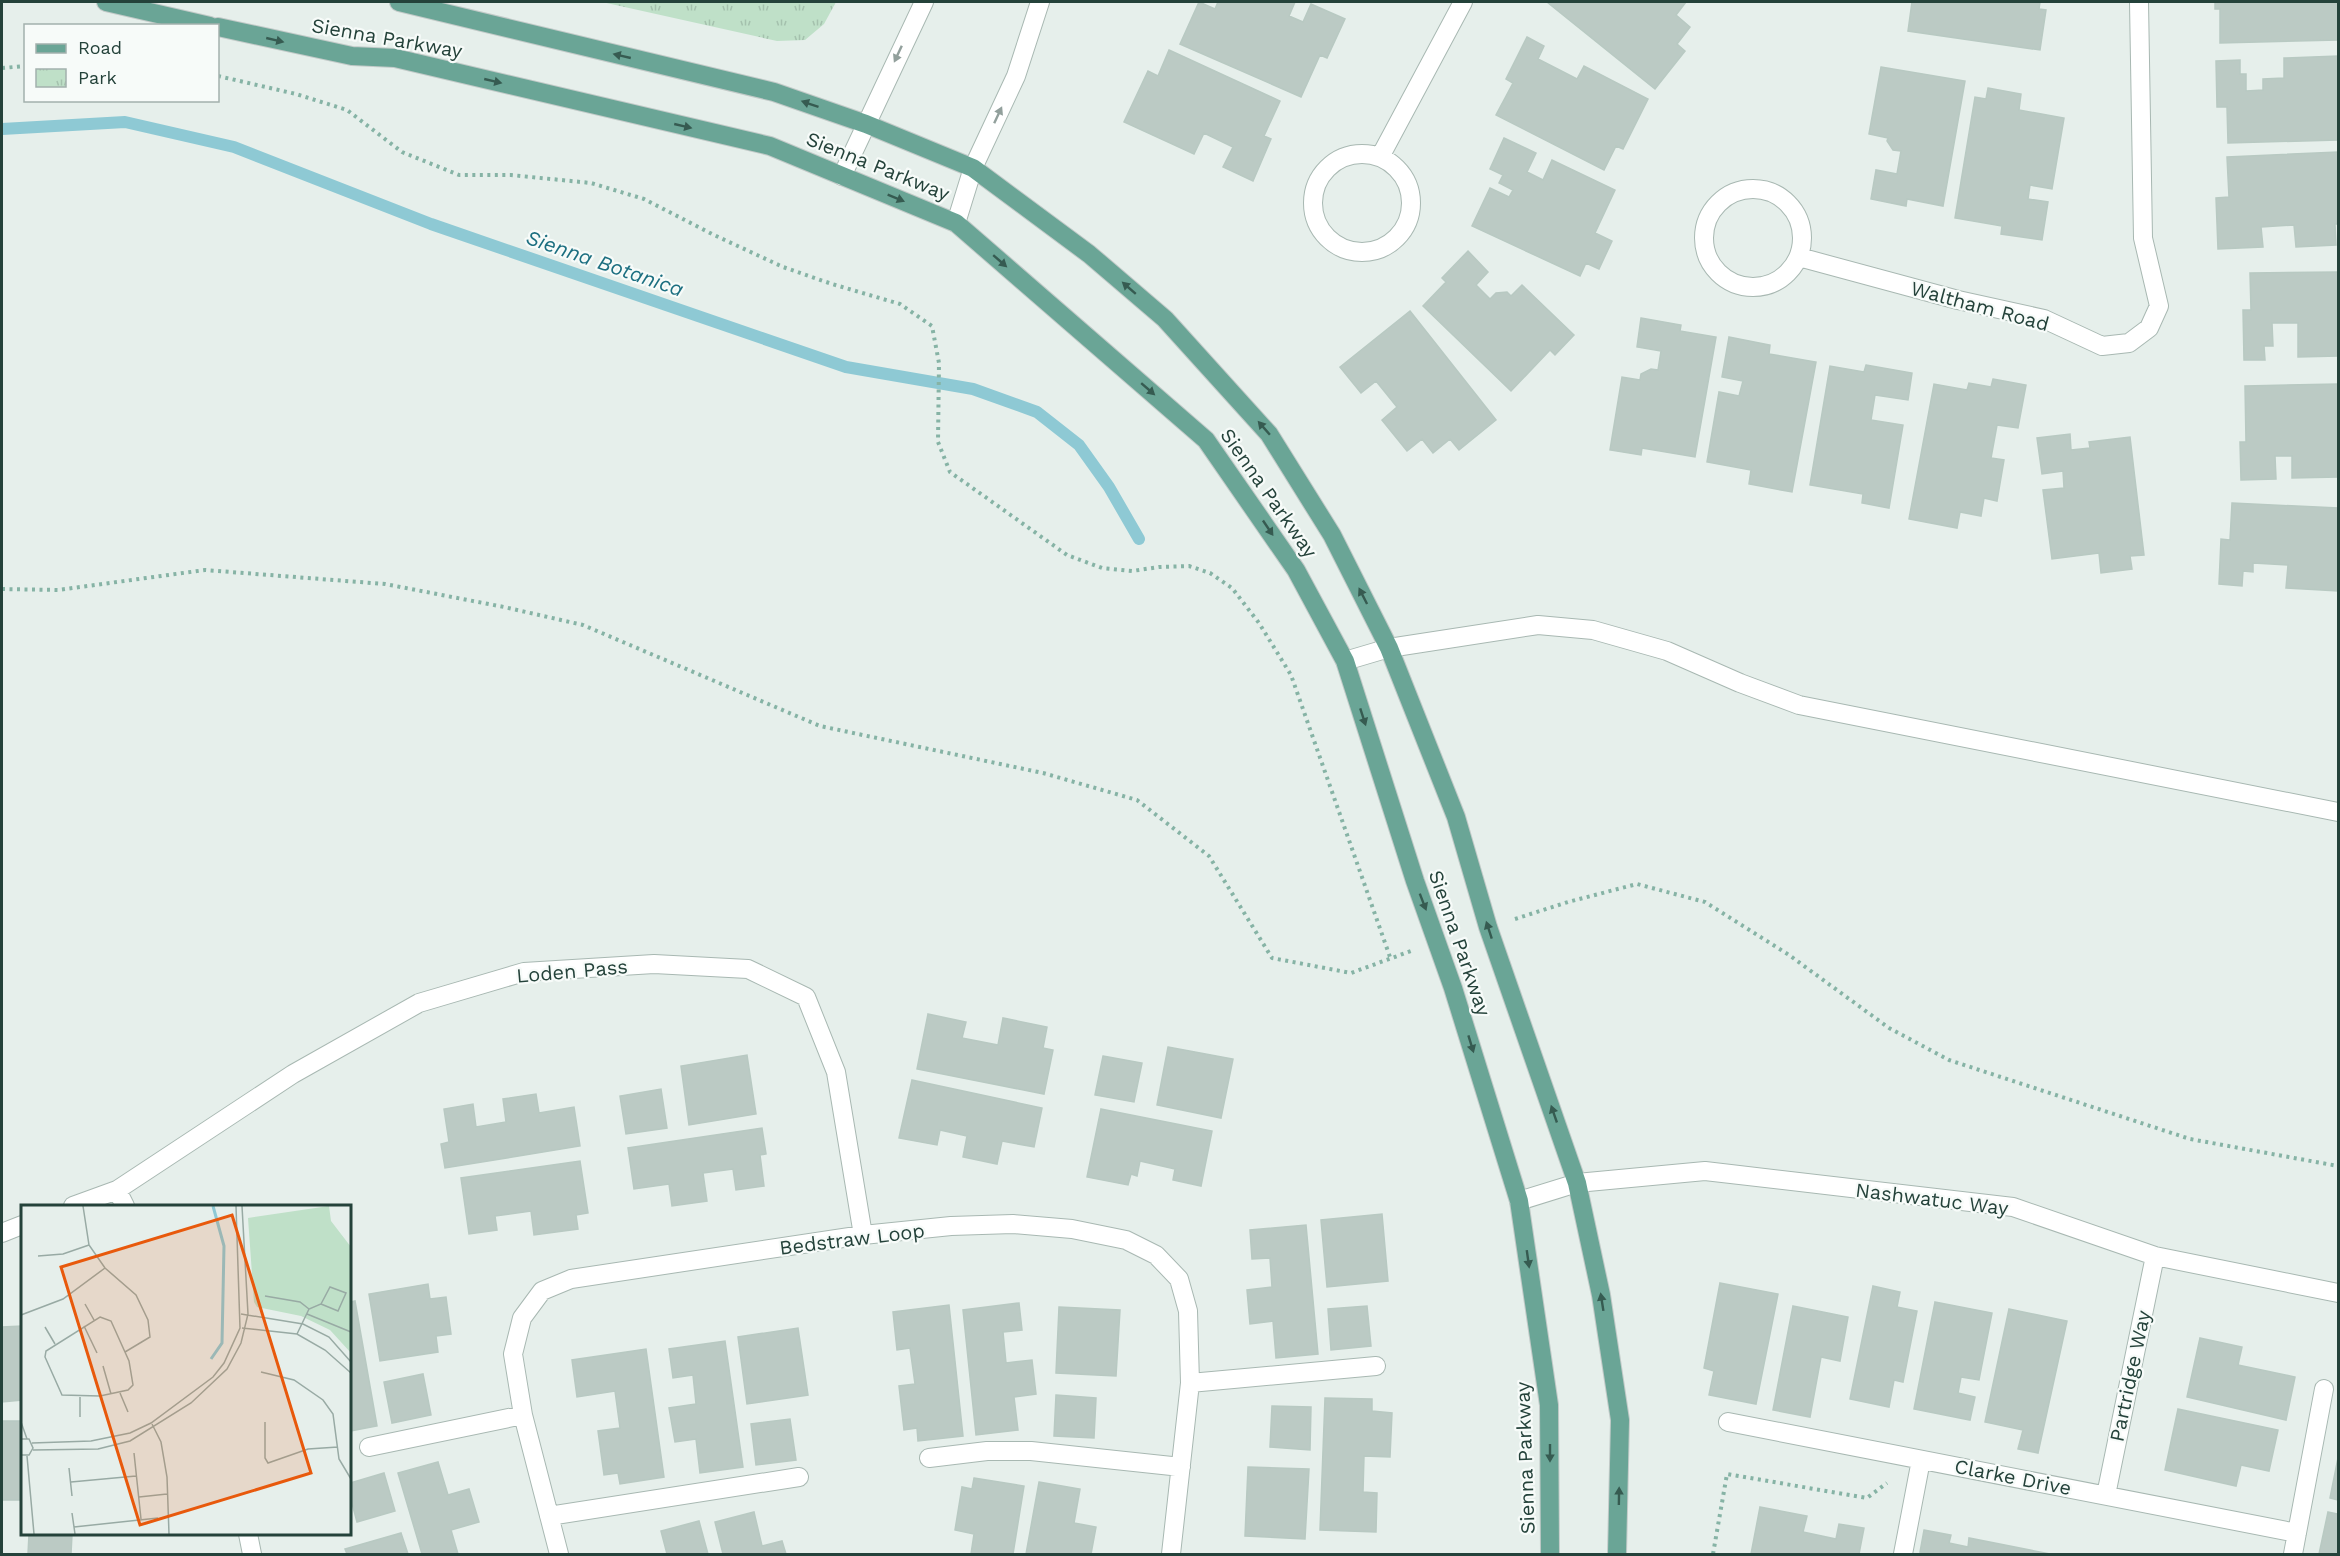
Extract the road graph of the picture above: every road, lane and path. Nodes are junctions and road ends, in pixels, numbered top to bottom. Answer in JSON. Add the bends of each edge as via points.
{"nodes":[{"id":1,"x":106,"y":2,"type":"edge"},
{"id":2,"x":399,"y":2,"type":"edge"},
{"id":3,"x":924,"y":2,"type":"edge"},
{"id":4,"x":1040,"y":2,"type":"edge"},
{"id":5,"x":1462,"y":2,"type":"edge"},
{"id":6,"x":2139,"y":2,"type":"edge"},
{"id":7,"x":201,"y":24,"type":"edge"},
{"id":8,"x":219,"y":27,"type":"edge"},
{"id":9,"x":24,"y":66,"type":"edge"},
{"id":10,"x":2,"y":68,"type":"edge"},
{"id":11,"x":219,"y":76,"type":"edge"},
{"id":12,"x":866,"y":124,"type":"junction"},
{"id":13,"x":1380,"y":157,"type":"junction"},
{"id":14,"x":973,"y":168,"type":"junction"},
{"id":15,"x":842,"y":176,"type":"junction"},
{"id":16,"x":956,"y":223,"type":"junction"},
{"id":17,"x":1799,"y":256,"type":"junction"},
{"id":18,"x":2,"y":589,"type":"edge"},
{"id":19,"x":1389,"y":648,"type":"junction"},
{"id":20,"x":1345,"y":661,"type":"junction"},
{"id":21,"x":2338,"y":812,"type":"edge"},
{"id":22,"x":1488,"y":927,"type":"junction"},
{"id":23,"x":1438,"y":943,"type":"junction"},
{"id":24,"x":1390,"y":957,"type":"junction"},
{"id":25,"x":2338,"y":1166,"type":"edge"},
{"id":26,"x":1577,"y":1183,"type":"junction"},
{"id":27,"x":121,"y":1198,"type":"edge"},
{"id":28,"x":1519,"y":1201,"type":"junction"},
{"id":29,"x":79,"y":1205,"type":"edge"},
{"id":30,"x":21,"y":1225,"type":"edge"},
{"id":31,"x":2,"y":1233,"type":"edge"},
{"id":32,"x":863,"y":1235,"type":"junction"},
{"id":33,"x":2155,"y":1256,"type":"junction"},
{"id":34,"x":2338,"y":1293,"type":"edge"},
{"id":35,"x":1376,"y":1366,"type":"dead end"},
{"id":36,"x":1190,"y":1383,"type":"junction"},
{"id":37,"x":2324,"y":1389,"type":"dead end"},
{"id":38,"x":523,"y":1415,"type":"junction"},
{"id":39,"x":1728,"y":1422,"type":"dead end"},
{"id":40,"x":369,"y":1447,"type":"dead end"},
{"id":41,"x":929,"y":1458,"type":"dead end"},
{"id":42,"x":1921,"y":1460,"type":"junction"},
{"id":43,"x":1180,"y":1467,"type":"junction"},
{"id":44,"x":799,"y":1477,"type":"dead end"},
{"id":45,"x":2106,"y":1495,"type":"junction"},
{"id":46,"x":549,"y":1516,"type":"junction"},
{"id":47,"x":2297,"y":1533,"type":"junction"},
{"id":48,"x":248,"y":1535,"type":"edge"},
{"id":49,"x":252,"y":1554,"type":"edge"},
{"id":50,"x":559,"y":1554,"type":"edge"},
{"id":51,"x":1171,"y":1554,"type":"edge"},
{"id":52,"x":1550,"y":1554,"type":"edge"},
{"id":53,"x":1617,"y":1554,"type":"edge"},
{"id":54,"x":1713,"y":1554,"type":"edge"},
{"id":55,"x":1903,"y":1554,"type":"edge"},
{"id":56,"x":2293,"y":1554,"type":"edge"}],
"edges":[{"from":1,"to":7,"type":"main road"},
{"from":12,"to":2,"type":"main road","name":"Sienna Parkway","one_way":true,"via":[[774,92]]},
{"from":3,"to":12,"type":"street","one_way":true},
{"from":14,"to":4,"type":"street","one_way":true,"via":[[1016,76]]},
{"from":5,"to":13,"type":"street"},
{"from":6,"to":17,"type":"street","name":"Waltham Road","via":[[2143,238],[2159,306],[2149,328],[2136,338],[2129,343],[2102,346],[2044,319],[1958,300]]},
{"from":8,"to":15,"type":"main road","name":"Sienna Parkway","one_way":true,"via":[[352,56],[395,58],[770,146]]},
{"from":9,"to":10,"type":"path"},
{"from":11,"to":24,"type":"path","via":[[347,110],[402,152],[459,175],[511,175],[591,183],[644,199],[783,267],[900,304],[932,326],[939,363],[938,442],[950,472],[1067,555],[1102,568],[1132,571],[1189,566],[1210,573],[1232,588],[1259,623],[1292,675]]},
{"from":12,"to":14,"type":"main road","name":"Sienna Parkway"},
{"from":12,"to":15,"type":"street"},
{"from":13,"to":13,"type":"street","via":[[1361,153],[1342,157],[1326,168],[1315,184],[1312,204],[1316,223],[1326,239],[1343,250],[1362,253],[1381,249],[1397,238],[1408,222],[1412,202],[1408,184],[1397,167]]},
{"from":14,"to":16,"type":"street"},
{"from":19,"to":14,"type":"main road","name":"Sienna Parkway","one_way":true,"via":[[1332,535],[1269,434],[1165,319],[1089,254]]},
{"from":15,"to":16,"type":"main road","name":"Sienna Parkway","one_way":true},
{"from":16,"to":20,"type":"main road","name":"Sienna Parkway","one_way":true,"via":[[1206,440],[1296,570]]},
{"from":17,"to":17,"type":"street","via":[[1803,237],[1799,218],[1788,202],[1772,191],[1734,191],[1718,202],[1707,219],[1703,238],[1707,257],[1718,273],[1734,284],[1753,288],[1772,284],[1788,273]]},
{"from":18,"to":24,"type":"path","via":[[58,590],[205,570],[385,584],[583,625],[820,726],[1043,773],[1137,800],[1209,856],[1272,958],[1351,973]]},
{"from":19,"to":20,"type":"street"},
{"from":19,"to":21,"type":"street","via":[[1538,625],[1593,630],[1667,651],[1799,705]]},
{"from":19,"to":22,"type":"main road","name":"Sienna Parkway","via":[[1456,817]]},
{"from":20,"to":23,"type":"main road","name":"Sienna Parkway","one_way":true},
{"from":22,"to":25,"type":"path","via":[[1637,884],[1705,902],[1789,955],[1889,1029],[1949,1060],[2190,1139]]},
{"from":26,"to":22,"type":"main road","name":"Sienna Parkway","one_way":true},
{"from":23,"to":24,"type":"path"},
{"from":23,"to":28,"type":"main road","name":"Sienna Parkway","one_way":true},
{"from":26,"to":28,"type":"street","name":"Nashwatuc Way"},
{"from":26,"to":33,"type":"street","name":"Nashwatuc Way","via":[[1705,1171],[2013,1207]]},
{"from":53,"to":26,"type":"main road","name":"Sienna Parkway","one_way":true,"via":[[1620,1420],[1601,1296]]},
{"from":27,"to":29,"type":"street","name":"Loden Pass"},
{"from":27,"to":32,"type":"street","name":"Loden Pass","via":[[293,1074],[419,1003],[524,972],[654,964],[748,969],[806,997],[836,1072]]},
{"from":28,"to":52,"type":"main road","name":"Sienna Parkway","one_way":true,"via":[[1549,1405]]},
{"from":30,"to":31,"type":"street"},
{"from":32,"to":36,"type":"street","name":"Bedstraw Loop","via":[[1013,1224],[1072,1229],[1126,1240],[1156,1255],[1179,1279],[1188,1311]]},
{"from":32,"to":38,"type":"street","name":"Bedstraw Loop","via":[[571,1280],[542,1291],[522,1318],[513,1354]]},
{"from":33,"to":34,"type":"street","name":"Nashwatuc Way"},
{"from":33,"to":45,"type":"street","name":"Partridge Way"},
{"from":35,"to":36,"type":"street"},
{"from":36,"to":43,"type":"street","name":"Bedstraw Loop"},
{"from":37,"to":47,"type":"street"},
{"from":38,"to":40,"type":"street"},
{"from":38,"to":46,"type":"street","name":"Bedstraw Loop"},
{"from":39,"to":42,"type":"street","name":"Clarke Drive"},
{"from":41,"to":43,"type":"street","via":[[1030,1451]]},
{"from":42,"to":45,"type":"street","name":"Clarke Drive"},
{"from":42,"to":54,"type":"path","via":[[1867,1498],[1727,1474]]},
{"from":42,"to":55,"type":"street"},
{"from":43,"to":51,"type":"street","name":"Bedstraw Loop"},
{"from":44,"to":46,"type":"street"},
{"from":45,"to":47,"type":"street","name":"Clarke Drive"},
{"from":46,"to":50,"type":"street","name":"Bedstraw Loop"},
{"from":47,"to":56,"type":"street"},
{"from":48,"to":49,"type":"street"}]}
